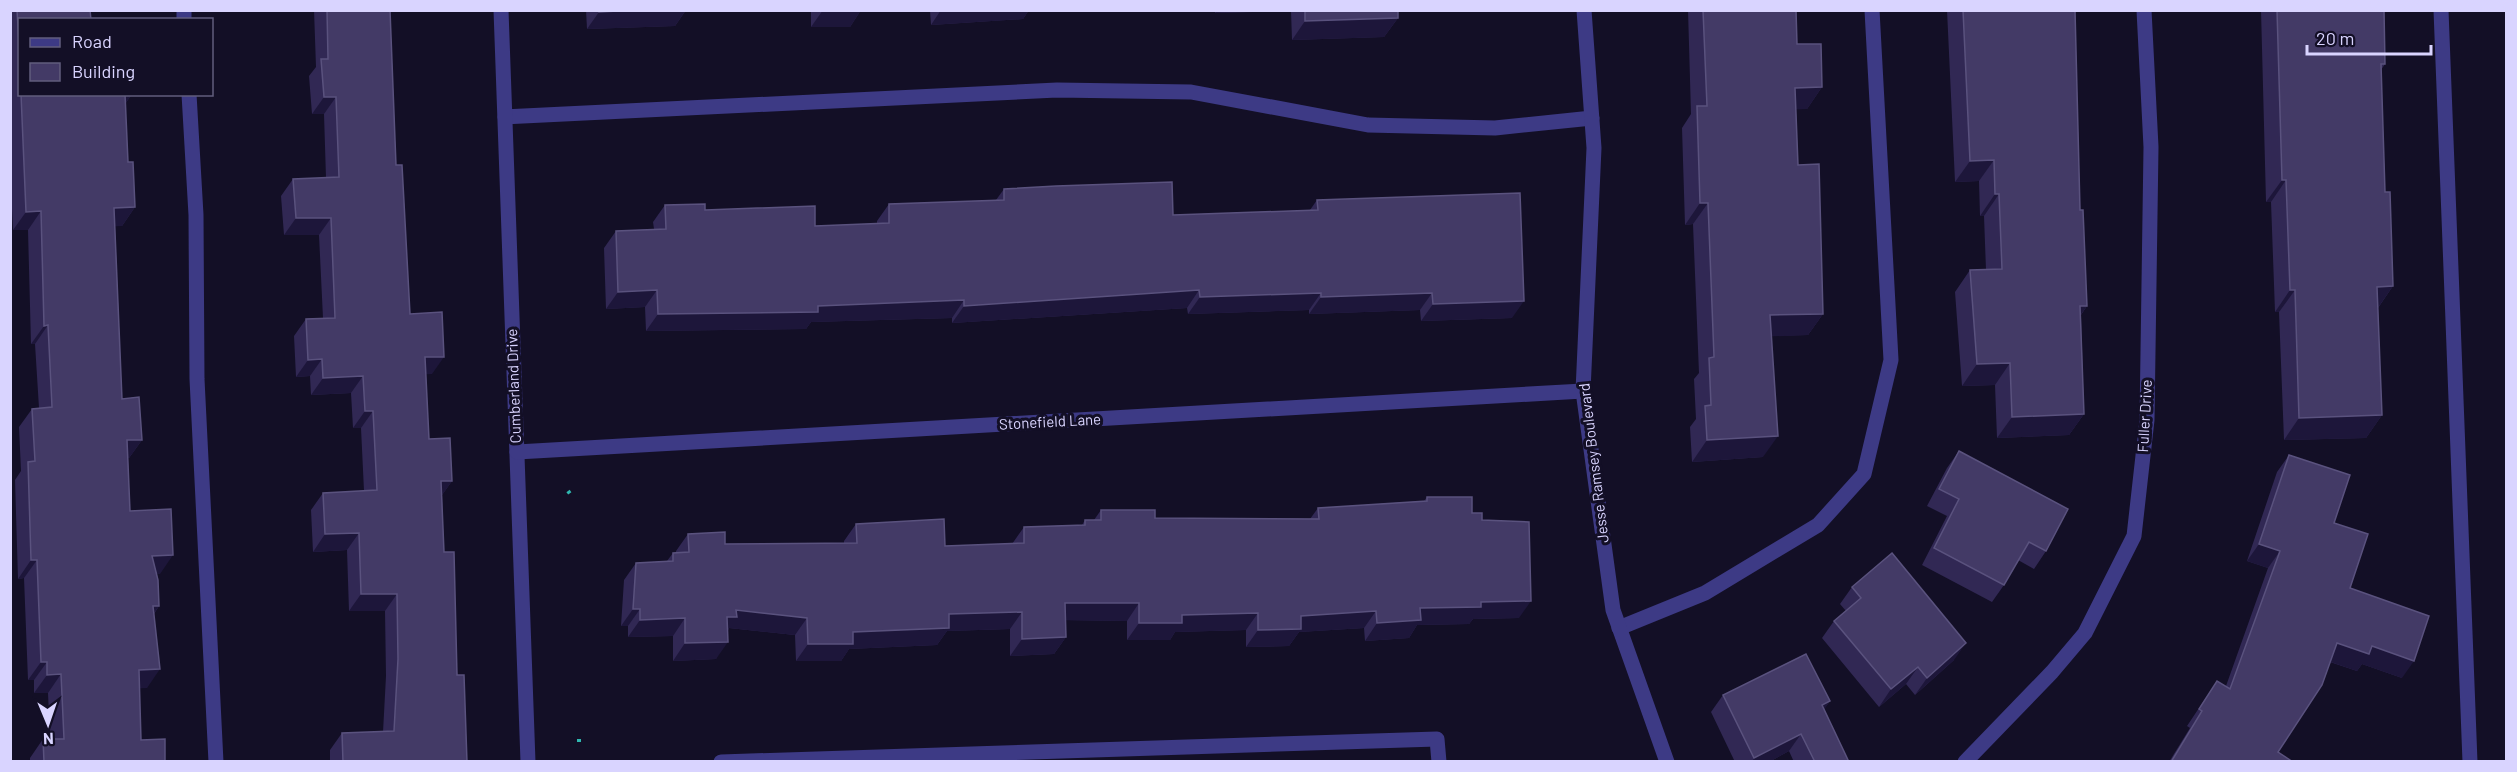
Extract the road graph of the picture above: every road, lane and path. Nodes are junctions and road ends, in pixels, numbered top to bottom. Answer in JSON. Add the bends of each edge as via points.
{"nodes":[{"id":1,"x":501,"y":10,"type":"edge"},
{"id":2,"x":1584,"y":10,"type":"edge"},
{"id":3,"x":1872,"y":10,"type":"edge"},
{"id":4,"x":2144,"y":10,"type":"edge"},
{"id":5,"x":2441,"y":10,"type":"edge"},
{"id":6,"x":189,"y":96,"type":"edge"},
{"id":7,"x":505,"y":117,"type":"junction"},
{"id":8,"x":1592,"y":118,"type":"junction"},
{"id":9,"x":1584,"y":391,"type":"junction"},
{"id":10,"x":517,"y":452,"type":"junction"},
{"id":11,"x":1619,"y":627,"type":"junction"},
{"id":12,"x":579,"y":739,"type":"dead end"},
{"id":13,"x":579,"y":745,"type":"dead end"},
{"id":14,"x":216,"y":762,"type":"edge"},
{"id":15,"x":528,"y":762,"type":"edge"},
{"id":16,"x":721,"y":762,"type":"edge"},
{"id":17,"x":1439,"y":762,"type":"edge"},
{"id":18,"x":1667,"y":762,"type":"edge"},
{"id":19,"x":1965,"y":762,"type":"edge"},
{"id":20,"x":2470,"y":762,"type":"edge"}],
"edges":[{"from":1,"to":7,"type":"street","name":"Cumberland Drive"},
{"from":2,"to":8,"type":"street","name":"Jesse Ramsey Boulevard"},
{"from":3,"to":11,"type":"street","via":[[1892,360],[1864,474],[1818,525],[1705,592]]},
{"from":4,"to":19,"type":"street","name":"Fuller Drive","via":[[2151,147],[2147,420],[2134,536],[2085,633]]},
{"from":5,"to":20,"type":"street"},
{"from":6,"to":14,"type":"street","via":[[196,215],[197,379]]},
{"from":7,"to":8,"type":"street","via":[[1056,90],[1191,92],[1368,125],[1495,128]]},
{"from":7,"to":10,"type":"street","name":"Cumberland Drive"},
{"from":8,"to":9,"type":"street","name":"Jesse Ramsey Boulevard"},
{"from":9,"to":10,"type":"street","name":"Stonefield Lane"},
{"from":9,"to":11,"type":"street","name":"Jesse Ramsey Boulevard","via":[[1613,610]]},
{"from":10,"to":15,"type":"street","name":"Cumberland Drive"},
{"from":11,"to":18,"type":"street","name":"Jesse Ramsey Boulevard"},
{"from":12,"to":13,"type":"path"},
{"from":16,"to":17,"type":"street","via":[[1437,739]]}]}
